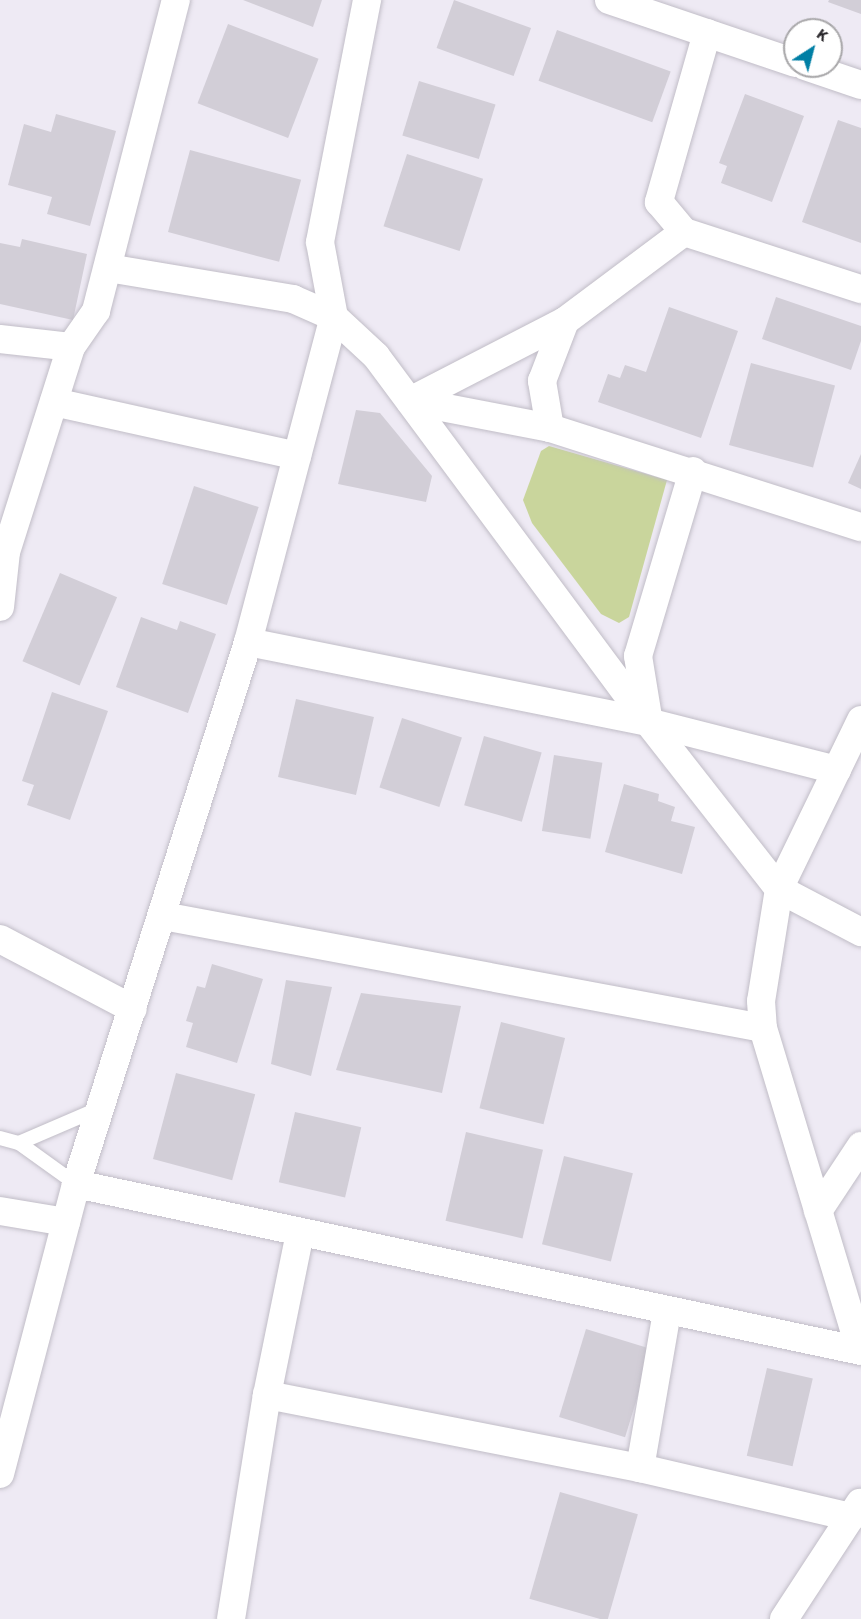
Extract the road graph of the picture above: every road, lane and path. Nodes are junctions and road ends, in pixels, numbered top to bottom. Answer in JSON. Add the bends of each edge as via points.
{"nodes":[{"id":1,"x":176,"y":0,"type":"edge"},
{"id":2,"x":367,"y":0,"type":"edge"},
{"id":3,"x":609,"y":0,"type":"edge"},
{"id":4,"x":707,"y":33,"type":"junction"},
{"id":5,"x":783,"y":59,"type":"edge"},
{"id":6,"x":840,"y":78,"type":"edge"},
{"id":7,"x":861,"y":85,"type":"edge"},
{"id":8,"x":684,"y":232,"type":"junction"},
{"id":9,"x":108,"y":268,"type":"junction"},
{"id":10,"x":861,"y":289,"type":"edge"},
{"id":11,"x":334,"y":317,"type":"junction"},
{"id":12,"x":565,"y":321,"type":"junction"},
{"id":13,"x":0,"y":339,"type":"edge"},
{"id":14,"x":71,"y":347,"type":"junction"},
{"id":15,"x":410,"y":401,"type":"junction"},
{"id":16,"x":54,"y":402,"type":"junction"},
{"id":17,"x":550,"y":428,"type":"junction"},
{"id":18,"x":297,"y":456,"type":"junction"},
{"id":19,"x":693,"y":471,"type":"junction"},
{"id":20,"x":861,"y":527,"type":"edge"},
{"id":21,"x":0,"y":606,"type":"edge"},
{"id":22,"x":248,"y":642,"type":"junction"},
{"id":23,"x":861,"y":720,"type":"edge"},
{"id":24,"x":648,"y":722,"type":"junction"},
{"id":25,"x":837,"y":770,"type":"junction"},
{"id":26,"x":779,"y":889,"type":"junction"},
{"id":27,"x":163,"y":916,"type":"junction"},
{"id":28,"x":861,"y":932,"type":"edge"},
{"id":29,"x":0,"y":939,"type":"edge"},
{"id":30,"x":133,"y":1009,"type":"junction"},
{"id":31,"x":763,"y":1028,"type":"junction"},
{"id":32,"x":100,"y":1108,"type":"junction"},
{"id":33,"x":0,"y":1138,"type":"edge"},
{"id":34,"x":19,"y":1143,"type":"junction"},
{"id":35,"x":861,"y":1146,"type":"edge"},
{"id":36,"x":76,"y":1185,"type":"junction"},
{"id":37,"x":0,"y":1211,"type":"edge"},
{"id":38,"x":818,"y":1212,"type":"junction"},
{"id":39,"x":66,"y":1222,"type":"junction"},
{"id":40,"x":300,"y":1233,"type":"junction"},
{"id":41,"x":667,"y":1311,"type":"junction"},
{"id":42,"x":860,"y":1350,"type":"edge"},
{"id":43,"x":267,"y":1395,"type":"junction"},
{"id":44,"x":640,"y":1468,"type":"junction"},
{"id":45,"x":0,"y":1474,"type":"edge"},
{"id":46,"x":856,"y":1509,"type":"edge"},
{"id":47,"x":231,"y":1619,"type":"edge"},
{"id":48,"x":783,"y":1619,"type":"edge"}],
"edges":[{"from":1,"to":9,"type":"street"},
{"from":2,"to":11,"type":"street","via":[[320,242]]},
{"from":3,"to":4,"type":"street"},
{"from":4,"to":5,"type":"street"},
{"from":4,"to":8,"type":"street","via":[[659,202]]},
{"from":6,"to":7,"type":"street"},
{"from":8,"to":10,"type":"street"},
{"from":8,"to":12,"type":"street"},
{"from":9,"to":11,"type":"street","via":[[293,299]]},
{"from":9,"to":14,"type":"street","via":[[96,311]]},
{"from":11,"to":15,"type":"street","via":[[376,356]]},
{"from":11,"to":18,"type":"street"},
{"from":12,"to":15,"type":"street"},
{"from":12,"to":17,"type":"street","via":[[542,381]]},
{"from":13,"to":14,"type":"street"},
{"from":14,"to":16,"type":"street"},
{"from":15,"to":17,"type":"street"},
{"from":15,"to":24,"type":"street"},
{"from":16,"to":18,"type":"street"},
{"from":16,"to":21,"type":"street","via":[[6,552]]},
{"from":17,"to":19,"type":"street"},
{"from":18,"to":22,"type":"street"},
{"from":19,"to":20,"type":"street"},
{"from":19,"to":24,"type":"street","via":[[638,656]]},
{"from":22,"to":24,"type":"street"},
{"from":22,"to":27,"type":"street"},
{"from":23,"to":25,"type":"street"},
{"from":24,"to":25,"type":"street"},
{"from":24,"to":26,"type":"street"},
{"from":25,"to":26,"type":"street"},
{"from":26,"to":28,"type":"street"},
{"from":26,"to":31,"type":"street","via":[[761,1001]]},
{"from":27,"to":30,"type":"street"},
{"from":27,"to":31,"type":"street"},
{"from":29,"to":30,"type":"street"},
{"from":30,"to":32,"type":"street"},
{"from":31,"to":38,"type":"street"},
{"from":32,"to":34,"type":"lane"},
{"from":32,"to":36,"type":"street"},
{"from":33,"to":34,"type":"lane"},
{"from":34,"to":36,"type":"lane"},
{"from":35,"to":38,"type":"street"},
{"from":36,"to":39,"type":"street"},
{"from":36,"to":40,"type":"street"},
{"from":37,"to":39,"type":"street"},
{"from":38,"to":42,"type":"street"},
{"from":39,"to":45,"type":"street"},
{"from":40,"to":41,"type":"street"},
{"from":40,"to":43,"type":"street"},
{"from":41,"to":42,"type":"street"},
{"from":41,"to":44,"type":"street"},
{"from":43,"to":44,"type":"street"},
{"from":43,"to":47,"type":"street"},
{"from":44,"to":46,"type":"street"},
{"from":46,"to":48,"type":"street"}]}
